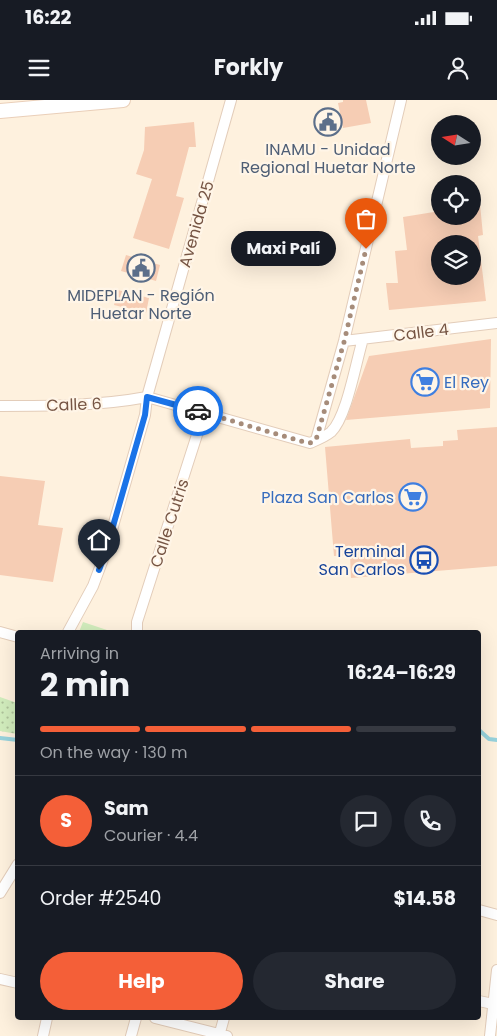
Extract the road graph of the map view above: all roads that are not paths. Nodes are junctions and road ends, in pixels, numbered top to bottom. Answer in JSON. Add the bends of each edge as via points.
{"nodes":[{"id":1,"x":123,"y":100,"type":"edge"},
{"id":2,"x":231,"y":100,"type":"edge"},
{"id":3,"x":401,"y":100,"type":"edge"},
{"id":4,"x":0,"y":111,"type":"edge"},
{"id":5,"x":497,"y":324,"type":"edge"},
{"id":6,"x":362,"y":339,"type":"junction"},
{"id":7,"x":344,"y":342,"type":"junction"},
{"id":8,"x":147,"y":397,"type":"junction"},
{"id":9,"x":0,"y":406,"type":"edge"},
{"id":10,"x":204,"y":413,"type":"junction"},
{"id":11,"x":316,"y":440,"type":"junction"},
{"id":12,"x":69,"y":630,"type":"edge"},
{"id":13,"x":137,"y":630,"type":"edge"},
{"id":14,"x":0,"y":632,"type":"edge"},
{"id":15,"x":15,"y":635,"type":"edge"},
{"id":16,"x":15,"y":869,"type":"edge"},
{"id":17,"x":0,"y":893,"type":"edge"},
{"id":18,"x":481,"y":911,"type":"edge"},
{"id":19,"x":497,"y":915,"type":"edge"},
{"id":20,"x":497,"y":970,"type":"edge"},
{"id":21,"x":0,"y":979,"type":"edge"},
{"id":22,"x":15,"y":982,"type":"edge"},
{"id":23,"x":481,"y":1001,"type":"edge"},
{"id":24,"x":493,"y":1004,"type":"junction"},
{"id":25,"x":46,"y":1020,"type":"edge"},
{"id":26,"x":135,"y":1020,"type":"edge"},
{"id":27,"x":163,"y":1020,"type":"edge"},
{"id":28,"x":224,"y":1020,"type":"edge"},
{"id":29,"x":222,"y":1035,"type":"edge"},
{"id":30,"x":42,"y":1036,"type":"edge"},
{"id":31,"x":131,"y":1036,"type":"edge"},
{"id":32,"x":490,"y":1036,"type":"edge"}],
"edges":[{"from":1,"to":4,"type":"main road"},
{"from":2,"to":8,"type":"street","name":"Avenida 25"},
{"from":3,"to":7,"type":"street"},
{"from":5,"to":6,"type":"street","name":"Calle 4"},
{"from":6,"to":7,"type":"street","name":"Calle 4"},
{"from":6,"to":11,"type":"street","via":[[338,423]]},
{"from":7,"to":11,"type":"street"},
{"from":8,"to":9,"type":"street","name":"Calle 6","via":[[111,403]]},
{"from":8,"to":10,"type":"street"},
{"from":8,"to":12,"type":"street","name":"Avenida 25","via":[[145,415],[105,554],[93,586]]},
{"from":10,"to":11,"type":"street","via":[[304,442]]},
{"from":10,"to":13,"type":"street","name":"Calle Cutris"},
{"from":14,"to":15,"type":"street"},
{"from":16,"to":17,"type":"street"},
{"from":18,"to":19,"type":"street"},
{"from":20,"to":24,"type":"street"},
{"from":21,"to":22,"type":"street"},
{"from":23,"to":24,"type":"street"},
{"from":24,"to":32,"type":"street"},
{"from":25,"to":30,"type":"street"},
{"from":26,"to":31,"type":"street"},
{"from":27,"to":29,"type":"street"},
{"from":28,"to":29,"type":"street"}]}
